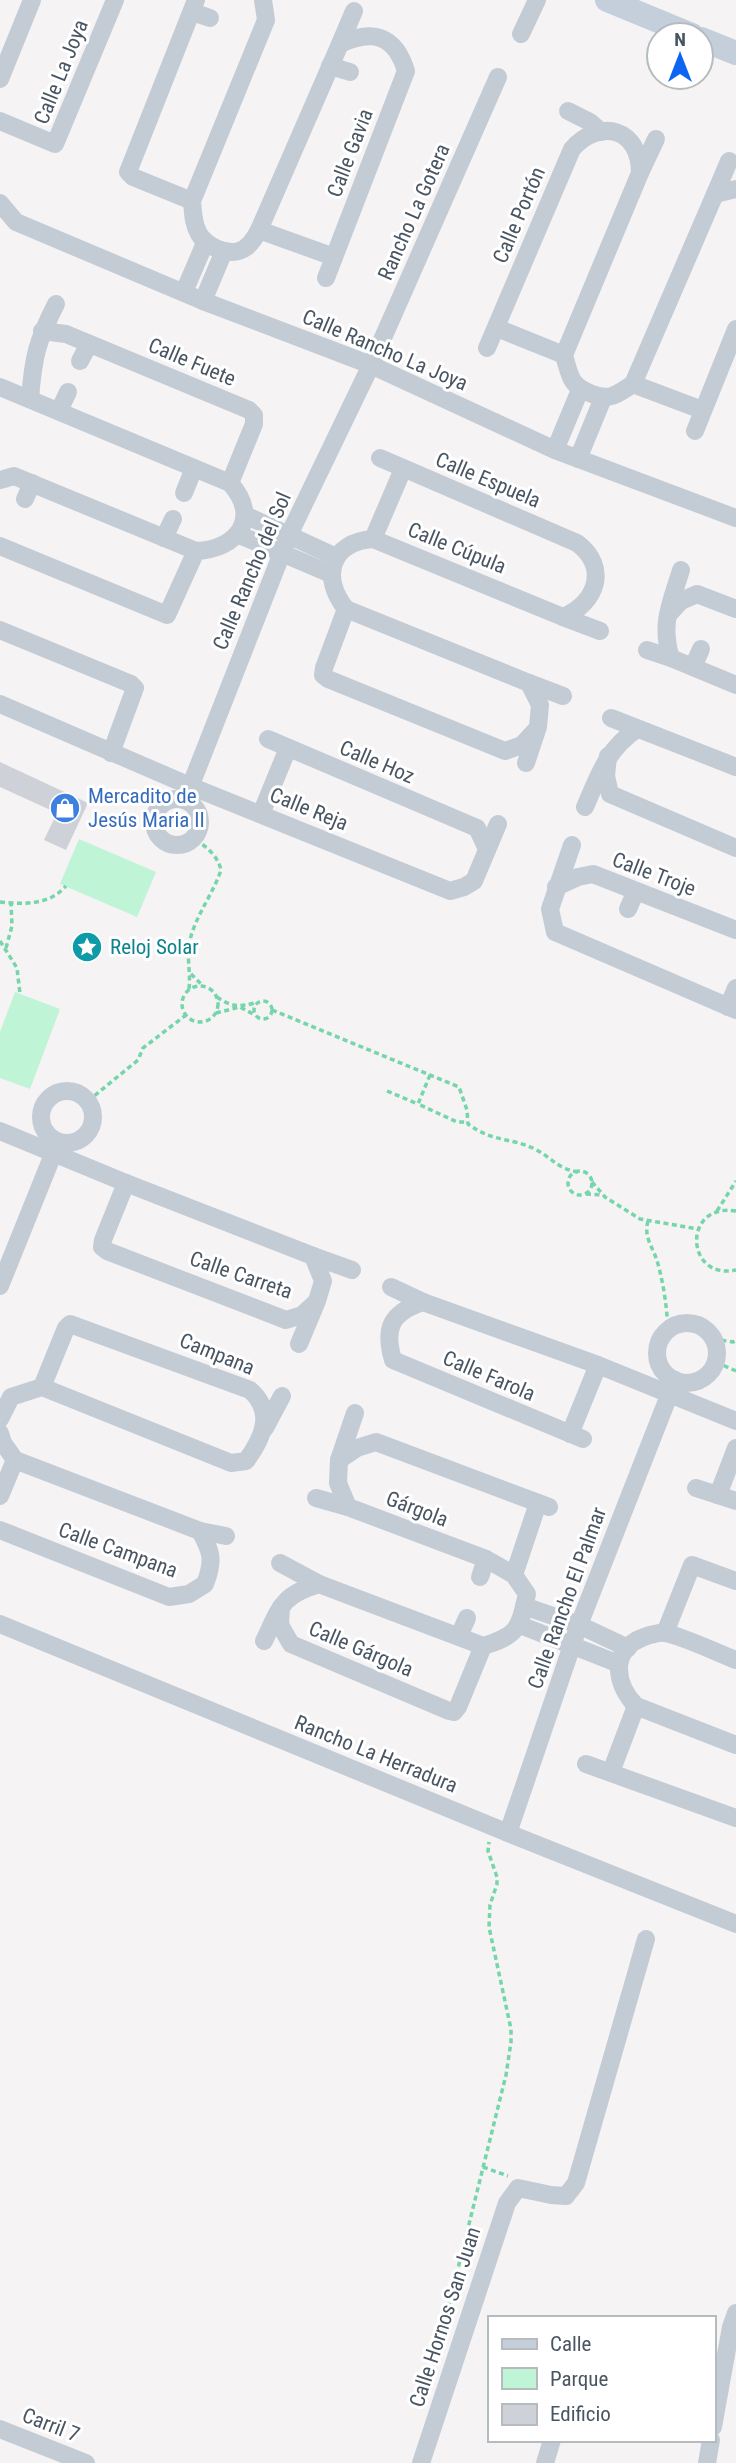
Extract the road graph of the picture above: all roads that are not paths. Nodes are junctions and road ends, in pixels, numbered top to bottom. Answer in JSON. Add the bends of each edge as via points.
{"nodes":[{"id":1,"x":32,"y":0,"type":"edge"},
{"id":2,"x":116,"y":0,"type":"edge"},
{"id":3,"x":263,"y":0,"type":"edge"},
{"id":4,"x":537,"y":0,"type":"edge"},
{"id":5,"x":607,"y":0,"type":"edge"},
{"id":6,"x":194,"y":6,"type":"edge"},
{"id":7,"x":354,"y":11,"type":"dead end"},
{"id":8,"x":210,"y":18,"type":"dead end"},
{"id":9,"x":658,"y":21,"type":"edge"},
{"id":10,"x":521,"y":34,"type":"dead end"},
{"id":11,"x":340,"y":44,"type":"junction"},
{"id":12,"x":715,"y":45,"type":"edge"},
{"id":13,"x":736,"y":54,"type":"edge"},
{"id":14,"x":330,"y":66,"type":"junction"},
{"id":15,"x":350,"y":72,"type":"dead end"},
{"id":16,"x":498,"y":77,"type":"dead end"},
{"id":17,"x":0,"y":79,"type":"edge"},
{"id":18,"x":568,"y":111,"type":"dead end"},
{"id":19,"x":0,"y":121,"type":"edge"},
{"id":20,"x":601,"y":132,"type":"junction"},
{"id":21,"x":656,"y":139,"type":"dead end"},
{"id":22,"x":729,"y":162,"type":"dead end"},
{"id":23,"x":640,"y":173,"type":"junction"},
{"id":24,"x":736,"y":190,"type":"edge"},
{"id":25,"x":715,"y":194,"type":"junction"},
{"id":26,"x":192,"y":201,"type":"junction"},
{"id":27,"x":0,"y":203,"type":"edge"},
{"id":28,"x":8,"y":224,"type":"edge"},
{"id":29,"x":260,"y":230,"type":"junction"},
{"id":30,"x":205,"y":243,"type":"junction"},
{"id":31,"x":224,"y":251,"type":"junction"},
{"id":32,"x":334,"y":257,"type":"junction"},
{"id":33,"x":326,"y":278,"type":"dead end"},
{"id":34,"x":184,"y":292,"type":"junction"},
{"id":35,"x":203,"y":301,"type":"junction"},
{"id":36,"x":56,"y":304,"type":"dead end"},
{"id":37,"x":497,"y":328,"type":"junction"},
{"id":38,"x":736,"y":329,"type":"edge"},
{"id":39,"x":42,"y":331,"type":"junction"},
{"id":40,"x":89,"y":344,"type":"junction"},
{"id":41,"x":487,"y":348,"type":"dead end"},
{"id":42,"x":564,"y":355,"type":"junction"},
{"id":43,"x":80,"y":361,"type":"dead end"},
{"id":44,"x":371,"y":365,"type":"junction"},
{"id":45,"x":633,"y":384,"type":"junction"},
{"id":46,"x":0,"y":387,"type":"edge"},
{"id":47,"x":580,"y":390,"type":"junction"},
{"id":48,"x":68,"y":393,"type":"dead end"},
{"id":49,"x":603,"y":398,"type":"junction"},
{"id":50,"x":30,"y":399,"type":"junction"},
{"id":51,"x":59,"y":411,"type":"junction"},
{"id":52,"x":702,"y":411,"type":"junction"},
{"id":53,"x":695,"y":431,"type":"dead end"},
{"id":54,"x":555,"y":450,"type":"junction"},
{"id":55,"x":380,"y":458,"type":"dead end"},
{"id":56,"x":579,"y":459,"type":"junction"},
{"id":57,"x":194,"y":468,"type":"junction"},
{"id":58,"x":402,"y":469,"type":"junction"},
{"id":59,"x":5,"y":475,"type":"edge"},
{"id":60,"x":230,"y":483,"type":"junction"},
{"id":61,"x":184,"y":493,"type":"dead end"},
{"id":62,"x":736,"y":518,"type":"edge"},
{"id":63,"x":173,"y":519,"type":"dead end"},
{"id":64,"x":241,"y":524,"type":"junction"},
{"id":65,"x":289,"y":535,"type":"junction"},
{"id":66,"x":164,"y":538,"type":"junction"},
{"id":67,"x":373,"y":539,"type":"junction"},
{"id":68,"x":10,"y":544,"type":"edge"},
{"id":69,"x":196,"y":551,"type":"junction"},
{"id":70,"x":282,"y":554,"type":"junction"},
{"id":71,"x":333,"y":566,"type":"junction"},
{"id":72,"x":681,"y":570,"type":"dead end"},
{"id":73,"x":346,"y":609,"type":"junction"},
{"id":74,"x":723,"y":609,"type":"edge"},
{"id":75,"x":563,"y":617,"type":"junction"},
{"id":76,"x":667,"y":617,"type":"junction"},
{"id":77,"x":0,"y":630,"type":"edge"},
{"id":78,"x":600,"y":631,"type":"dead end"},
{"id":79,"x":701,"y":649,"type":"dead end"},
{"id":80,"x":647,"y":650,"type":"dead end"},
{"id":81,"x":671,"y":658,"type":"junction"},
{"id":82,"x":693,"y":667,"type":"junction"},
{"id":83,"x":530,"y":683,"type":"junction"},
{"id":84,"x":736,"y":685,"type":"edge"},
{"id":85,"x":563,"y":696,"type":"dead end"},
{"id":86,"x":0,"y":705,"type":"edge"},
{"id":87,"x":611,"y":718,"type":"dead end"},
{"id":88,"x":538,"y":727,"type":"junction"},
{"id":89,"x":637,"y":729,"type":"junction"},
{"id":90,"x":268,"y":739,"type":"dead end"},
{"id":91,"x":288,"y":748,"type":"junction"},
{"id":92,"x":111,"y":753,"type":"junction"},
{"id":93,"x":608,"y":756,"type":"junction"},
{"id":94,"x":526,"y":763,"type":"dead end"},
{"id":95,"x":736,"y":766,"type":"edge"},
{"id":96,"x":188,"y":793,"type":"junction"},
{"id":97,"x":585,"y":807,"type":"dead end"},
{"id":98,"x":261,"y":814,"type":"junction"},
{"id":99,"x":498,"y":824,"type":"dead end"},
{"id":100,"x":572,"y":845,"type":"dead end"},
{"id":101,"x":736,"y":848,"type":"edge"},
{"id":102,"x":484,"y":858,"type":"junction"},
{"id":103,"x":556,"y":887,"type":"junction"},
{"id":104,"x":636,"y":891,"type":"junction"},
{"id":105,"x":628,"y":909,"type":"dead end"},
{"id":106,"x":736,"y":930,"type":"edge"},
{"id":107,"x":736,"y":988,"type":"edge"},
{"id":108,"x":732,"y":1009,"type":"edge"},
{"id":109,"x":0,"y":1130,"type":"edge"},
{"id":110,"x":56,"y":1147,"type":"junction"},
{"id":111,"x":126,"y":1183,"type":"junction"},
{"id":112,"x":313,"y":1256,"type":"junction"},
{"id":113,"x":352,"y":1269,"type":"dead end"},
{"id":114,"x":0,"y":1286,"type":"edge"},
{"id":115,"x":391,"y":1287,"type":"dead end"},
{"id":116,"x":317,"y":1301,"type":"junction"},
{"id":117,"x":423,"y":1303,"type":"junction"},
{"id":118,"x":299,"y":1344,"type":"dead end"},
{"id":119,"x":598,"y":1365,"type":"junction"},
{"id":120,"x":42,"y":1387,"type":"junction"},
{"id":121,"x":672,"y":1387,"type":"junction"},
{"id":122,"x":282,"y":1396,"type":"dead end"},
{"id":123,"x":1,"y":1411,"type":"edge"},
{"id":124,"x":355,"y":1413,"type":"dead end"},
{"id":125,"x":736,"y":1421,"type":"edge"},
{"id":126,"x":263,"y":1431,"type":"junction"},
{"id":127,"x":0,"y":1433,"type":"edge"},
{"id":128,"x":736,"y":1448,"type":"edge"},
{"id":129,"x":15,"y":1460,"type":"junction"},
{"id":130,"x":340,"y":1460,"type":"junction"},
{"id":131,"x":696,"y":1488,"type":"dead end"},
{"id":132,"x":718,"y":1495,"type":"junction"},
{"id":133,"x":0,"y":1496,"type":"edge"},
{"id":134,"x":316,"y":1498,"type":"dead end"},
{"id":135,"x":736,"y":1501,"type":"edge"},
{"id":136,"x":348,"y":1507,"type":"junction"},
{"id":137,"x":0,"y":1530,"type":"edge"},
{"id":138,"x":200,"y":1531,"type":"junction"},
{"id":139,"x":226,"y":1536,"type":"dead end"},
{"id":140,"x":485,"y":1559,"type":"junction"},
{"id":141,"x":280,"y":1563,"type":"dead end"},
{"id":142,"x":514,"y":1575,"type":"junction"},
{"id":143,"x":480,"y":1577,"type":"dead end"},
{"id":144,"x":736,"y":1581,"type":"edge"},
{"id":145,"x":319,"y":1584,"type":"junction"},
{"id":146,"x":282,"y":1603,"type":"junction"},
{"id":147,"x":522,"y":1615,"type":"junction"},
{"id":148,"x":467,"y":1618,"type":"dead end"},
{"id":149,"x":0,"y":1624,"type":"edge"},
{"id":150,"x":579,"y":1625,"type":"junction"},
{"id":151,"x":665,"y":1633,"type":"junction"},
{"id":152,"x":459,"y":1636,"type":"junction"},
{"id":153,"x":264,"y":1641,"type":"dead end"},
{"id":154,"x":572,"y":1645,"type":"junction"},
{"id":155,"x":483,"y":1646,"type":"junction"},
{"id":156,"x":623,"y":1656,"type":"junction"},
{"id":157,"x":736,"y":1660,"type":"edge"},
{"id":158,"x":636,"y":1706,"type":"junction"},
{"id":159,"x":736,"y":1745,"type":"edge"},
{"id":160,"x":586,"y":1765,"type":"dead end"},
{"id":161,"x":611,"y":1772,"type":"junction"},
{"id":162,"x":736,"y":1818,"type":"edge"},
{"id":163,"x":508,"y":1833,"type":"junction"},
{"id":164,"x":736,"y":1924,"type":"edge"},
{"id":165,"x":646,"y":1939,"type":"dead end"},
{"id":166,"x":734,"y":2320,"type":"edge"},
{"id":167,"x":715,"y":2417,"type":"edge"},
{"id":168,"x":0,"y":2429,"type":"edge"},
{"id":169,"x":551,"y":2442,"type":"edge"},
{"id":170,"x":711,"y":2442,"type":"edge"},
{"id":171,"x":86,"y":2463,"type":"edge"},
{"id":172,"x":421,"y":2463,"type":"edge"},
{"id":173,"x":545,"y":2463,"type":"edge"},
{"id":174,"x":707,"y":2463,"type":"edge"}],
"edges":[{"from":1,"to":17,"type":"street"},
{"from":2,"to":19,"type":"street","name":"Calle La Joya","via":[[55,144]]},
{"from":3,"to":26,"type":"street","via":[[266,20],[251,35]]},
{"from":4,"to":10,"type":"street"},
{"from":5,"to":9,"type":"street"},
{"from":6,"to":8,"type":"street"},
{"from":6,"to":26,"type":"street","via":[[128,172]]},
{"from":7,"to":11,"type":"street"},
{"from":11,"to":14,"type":"street"},
{"from":11,"to":32,"type":"street","name":"Calle Gavia","via":[[382,37],[401,57],[405,71],[392,89]]},
{"from":12,"to":13,"type":"street"},
{"from":14,"to":15,"type":"street"},
{"from":14,"to":29,"type":"street"},
{"from":16,"to":44,"type":"street","name":"Rancho La Gotera"},
{"from":18,"to":20,"type":"street"},
{"from":20,"to":23,"type":"street","via":[[611,130],[630,141],[640,159]]},
{"from":20,"to":37,"type":"street","name":"Calle Portón","via":[[589,134],[572,149],[571,168]]},
{"from":21,"to":23,"type":"street"},
{"from":22,"to":25,"type":"street"},
{"from":23,"to":42,"type":"street","via":[[623,191]]},
{"from":24,"to":25,"type":"street"},
{"from":25,"to":45,"type":"street","via":[[708,223]]},
{"from":26,"to":30,"type":"street"},
{"from":27,"to":28,"type":"street"},
{"from":28,"to":34,"type":"street","name":"Calle Rancho La Joya"},
{"from":29,"to":31,"type":"street","via":[[239,251]]},
{"from":29,"to":32,"type":"street"},
{"from":30,"to":31,"type":"street"},
{"from":30,"to":34,"type":"street"},
{"from":31,"to":35,"type":"street"},
{"from":32,"to":33,"type":"street","name":"Calle Gavia"},
{"from":34,"to":35,"type":"street","name":"Calle Rancho La Joya"},
{"from":35,"to":44,"type":"street","name":"Calle Rancho La Joya"},
{"from":36,"to":39,"type":"street"},
{"from":37,"to":41,"type":"street","name":"Calle Portón"},
{"from":37,"to":42,"type":"street"},
{"from":38,"to":52,"type":"street"},
{"from":39,"to":40,"type":"street","name":"Calle Fuete"},
{"from":39,"to":50,"type":"street","via":[[34,356]]},
{"from":40,"to":43,"type":"street"},
{"from":40,"to":60,"type":"street","name":"Calle Fuete","via":[[249,410],[254,424]]},
{"from":42,"to":47,"type":"street"},
{"from":44,"to":54,"type":"street","name":"Calle Rancho La Joya"},
{"from":44,"to":65,"type":"street","name":"Calle Rancho del Sol"},
{"from":45,"to":49,"type":"street"},
{"from":45,"to":52,"type":"street"},
{"from":46,"to":50,"type":"street"},
{"from":47,"to":49,"type":"street"},
{"from":47,"to":54,"type":"street"},
{"from":48,"to":51,"type":"street"},
{"from":49,"to":56,"type":"street"},
{"from":50,"to":51,"type":"street"},
{"from":51,"to":57,"type":"street"},
{"from":52,"to":53,"type":"street"},
{"from":54,"to":56,"type":"street","name":"Calle Rancho La Joya"},
{"from":55,"to":58,"type":"street"},
{"from":56,"to":62,"type":"street","name":"Calle Rancho La Joya"},
{"from":57,"to":60,"type":"street"},
{"from":57,"to":61,"type":"street"},
{"from":58,"to":67,"type":"street","name":"Calle Espuela"},
{"from":58,"to":75,"type":"street","name":"Calle Espuela","via":[[563,545],[577,543],[595,567],[594,588],[582,606]]},
{"from":59,"to":66,"type":"street","via":[[29,491]]},
{"from":60,"to":64,"type":"street","via":[[243,502]]},
{"from":63,"to":66,"type":"street"},
{"from":64,"to":65,"type":"street"},
{"from":64,"to":69,"type":"street","via":[[230,541],[212,550]]},
{"from":64,"to":70,"type":"street"},
{"from":65,"to":70,"type":"street","name":"Calle Rancho del Sol"},
{"from":65,"to":71,"type":"street"},
{"from":66,"to":69,"type":"street"},
{"from":67,"to":71,"type":"street","name":"Calle Cúpula","via":[[350,544]]},
{"from":67,"to":75,"type":"street","name":"Calle Cúpula","via":[[541,599]]},
{"from":68,"to":69,"type":"street","via":[[167,615]]},
{"from":70,"to":71,"type":"street"},
{"from":70,"to":96,"type":"street","name":"Calle Rancho del Sol"},
{"from":71,"to":73,"type":"street","via":[[338,599]]},
{"from":72,"to":76,"type":"street"},
{"from":73,"to":83,"type":"street","via":[[508,683]]},
{"from":73,"to":88,"type":"street","via":[[324,675],[487,736],[505,751],[522,745]]},
{"from":74,"to":76,"type":"street","via":[[697,594],[681,601]]},
{"from":75,"to":78,"type":"street","name":"Calle Cúpula"},
{"from":76,"to":81,"type":"street","via":[[665,639]]},
{"from":77,"to":92,"type":"street","via":[[135,688]]},
{"from":79,"to":82,"type":"street"},
{"from":80,"to":81,"type":"street"},
{"from":81,"to":82,"type":"street"},
{"from":82,"to":84,"type":"street"},
{"from":83,"to":85,"type":"street"},
{"from":83,"to":88,"type":"street","via":[[540,705]]},
{"from":86,"to":92,"type":"street","name":"Calle Reja"},
{"from":87,"to":89,"type":"street"},
{"from":88,"to":94,"type":"street"},
{"from":89,"to":93,"type":"street","via":[[620,740]]},
{"from":89,"to":95,"type":"street","via":[[660,745]]},
{"from":90,"to":91,"type":"street","name":"Calle Hoz"},
{"from":91,"to":98,"type":"street"},
{"from":91,"to":102,"type":"street","name":"Calle Hoz","via":[[477,828]]},
{"from":92,"to":96,"type":"street","name":"Calle Reja"},
{"from":93,"to":97,"type":"street"},
{"from":93,"to":101,"type":"street","via":[[610,794],[638,799]]},
{"from":96,"to":96,"type":"street","via":[[201,819],[198,833],[187,843],[172,845],[155,828],[156,812]]},
{"from":96,"to":98,"type":"street","name":"Calle Reja"},
{"from":98,"to":102,"type":"street","name":"Calle Reja","via":[[450,891],[474,881]]},
{"from":99,"to":102,"type":"street"},
{"from":100,"to":103,"type":"street"},
{"from":103,"to":104,"type":"street","name":"Calle Troje","via":[[593,874]]},
{"from":103,"to":108,"type":"street","via":[[550,909],[555,932],[608,946]]},
{"from":104,"to":105,"type":"street"},
{"from":104,"to":106,"type":"street","name":"Calle Troje"},
{"from":107,"to":108,"type":"street"},
{"from":109,"to":110,"type":"street","name":"Calle Carreta"},
{"from":110,"to":110,"type":"street","via":[[86,1135],[93,1118],[88,1101],[73,1091],[55,1093],[41,1112],[43,1128]]},
{"from":110,"to":111,"type":"street","name":"Calle Carreta"},
{"from":110,"to":114,"type":"street"},
{"from":111,"to":112,"type":"street","name":"Calle Carreta"},
{"from":111,"to":116,"type":"street","name":"Calle Carreta","via":[[102,1247],[286,1320],[302,1315]]},
{"from":112,"to":113,"type":"street","name":"Calle Carreta"},
{"from":112,"to":116,"type":"street","name":"Calle Carreta","via":[[323,1281]]},
{"from":115,"to":117,"type":"street"},
{"from":116,"to":118,"type":"street"},
{"from":117,"to":119,"type":"street","via":[[467,1326]]},
{"from":117,"to":119,"type":"street","name":"Calle Farola","via":[[405,1308],[393,1322],[387,1341],[393,1360],[447,1375],[576,1437]]},
{"from":119,"to":121,"type":"street"},
{"from":120,"to":123,"type":"street","via":[[11,1397]]},
{"from":120,"to":126,"type":"street","via":[[231,1463],[246,1461]]},
{"from":120,"to":126,"type":"street","name":"Campana","via":[[70,1324],[250,1390],[261,1399]]},
{"from":121,"to":121,"type":"street","via":[[658,1359],[658,1348],[677,1325],[696,1325],[713,1339],[716,1362],[706,1377]]},
{"from":121,"to":125,"type":"street"},
{"from":121,"to":150,"type":"street","name":"Calle Rancho El Palmar"},
{"from":122,"to":126,"type":"street"},
{"from":124,"to":130,"type":"street"},
{"from":127,"to":129,"type":"street"},
{"from":128,"to":132,"type":"street"},
{"from":129,"to":133,"type":"street"},
{"from":129,"to":138,"type":"street"},
{"from":130,"to":136,"type":"street","via":[[338,1483]]},
{"from":130,"to":142,"type":"street","via":[[376,1442],[544,1505]]},
{"from":131,"to":132,"type":"street"},
{"from":132,"to":135,"type":"street"},
{"from":134,"to":136,"type":"street"},
{"from":136,"to":140,"type":"street","name":"Gárgola"},
{"from":137,"to":138,"type":"street","name":"Calle Campana","via":[[169,1597],[189,1594],[205,1584],[210,1548]]},
{"from":138,"to":139,"type":"street"},
{"from":140,"to":142,"type":"street","name":"Gárgola"},
{"from":140,"to":143,"type":"street"},
{"from":141,"to":145,"type":"street","name":"Calle Gárgola"},
{"from":142,"to":147,"type":"street","via":[[527,1594]]},
{"from":144,"to":151,"type":"street","via":[[692,1566]]},
{"from":145,"to":146,"type":"street","name":"Calle Gárgola"},
{"from":145,"to":152,"type":"street","name":"Calle Gárgola"},
{"from":146,"to":153,"type":"street"},
{"from":146,"to":155,"type":"street","name":"Calle Gárgola","via":[[280,1625],[291,1644],[454,1712]]},
{"from":147,"to":150,"type":"street"},
{"from":147,"to":154,"type":"street"},
{"from":147,"to":155,"type":"street","via":[[513,1634]]},
{"from":148,"to":152,"type":"street"},
{"from":149,"to":163,"type":"street","name":"Rancho La Herradura"},
{"from":150,"to":154,"type":"street","name":"Calle Rancho El Palmar"},
{"from":150,"to":156,"type":"street"},
{"from":151,"to":156,"type":"street","via":[[639,1639]]},
{"from":151,"to":157,"type":"street"},
{"from":152,"to":155,"type":"street","name":"Calle Gárgola"},
{"from":154,"to":156,"type":"street"},
{"from":154,"to":163,"type":"street","name":"Calle Rancho El Palmar"},
{"from":156,"to":158,"type":"street","via":[[620,1682]]},
{"from":158,"to":159,"type":"street"},
{"from":158,"to":161,"type":"street"},
{"from":160,"to":161,"type":"street"},
{"from":161,"to":162,"type":"street"},
{"from":163,"to":164,"type":"street","name":"Rancho La Herradura"},
{"from":165,"to":172,"type":"street","name":"Calle Hornos San Juan","via":[[576,2183],[566,2196],[518,2188],[507,2203]]},
{"from":166,"to":167,"type":"street"},
{"from":168,"to":171,"type":"street","name":"Carril 7"},
{"from":169,"to":173,"type":"street"},
{"from":170,"to":174,"type":"street"}]}
